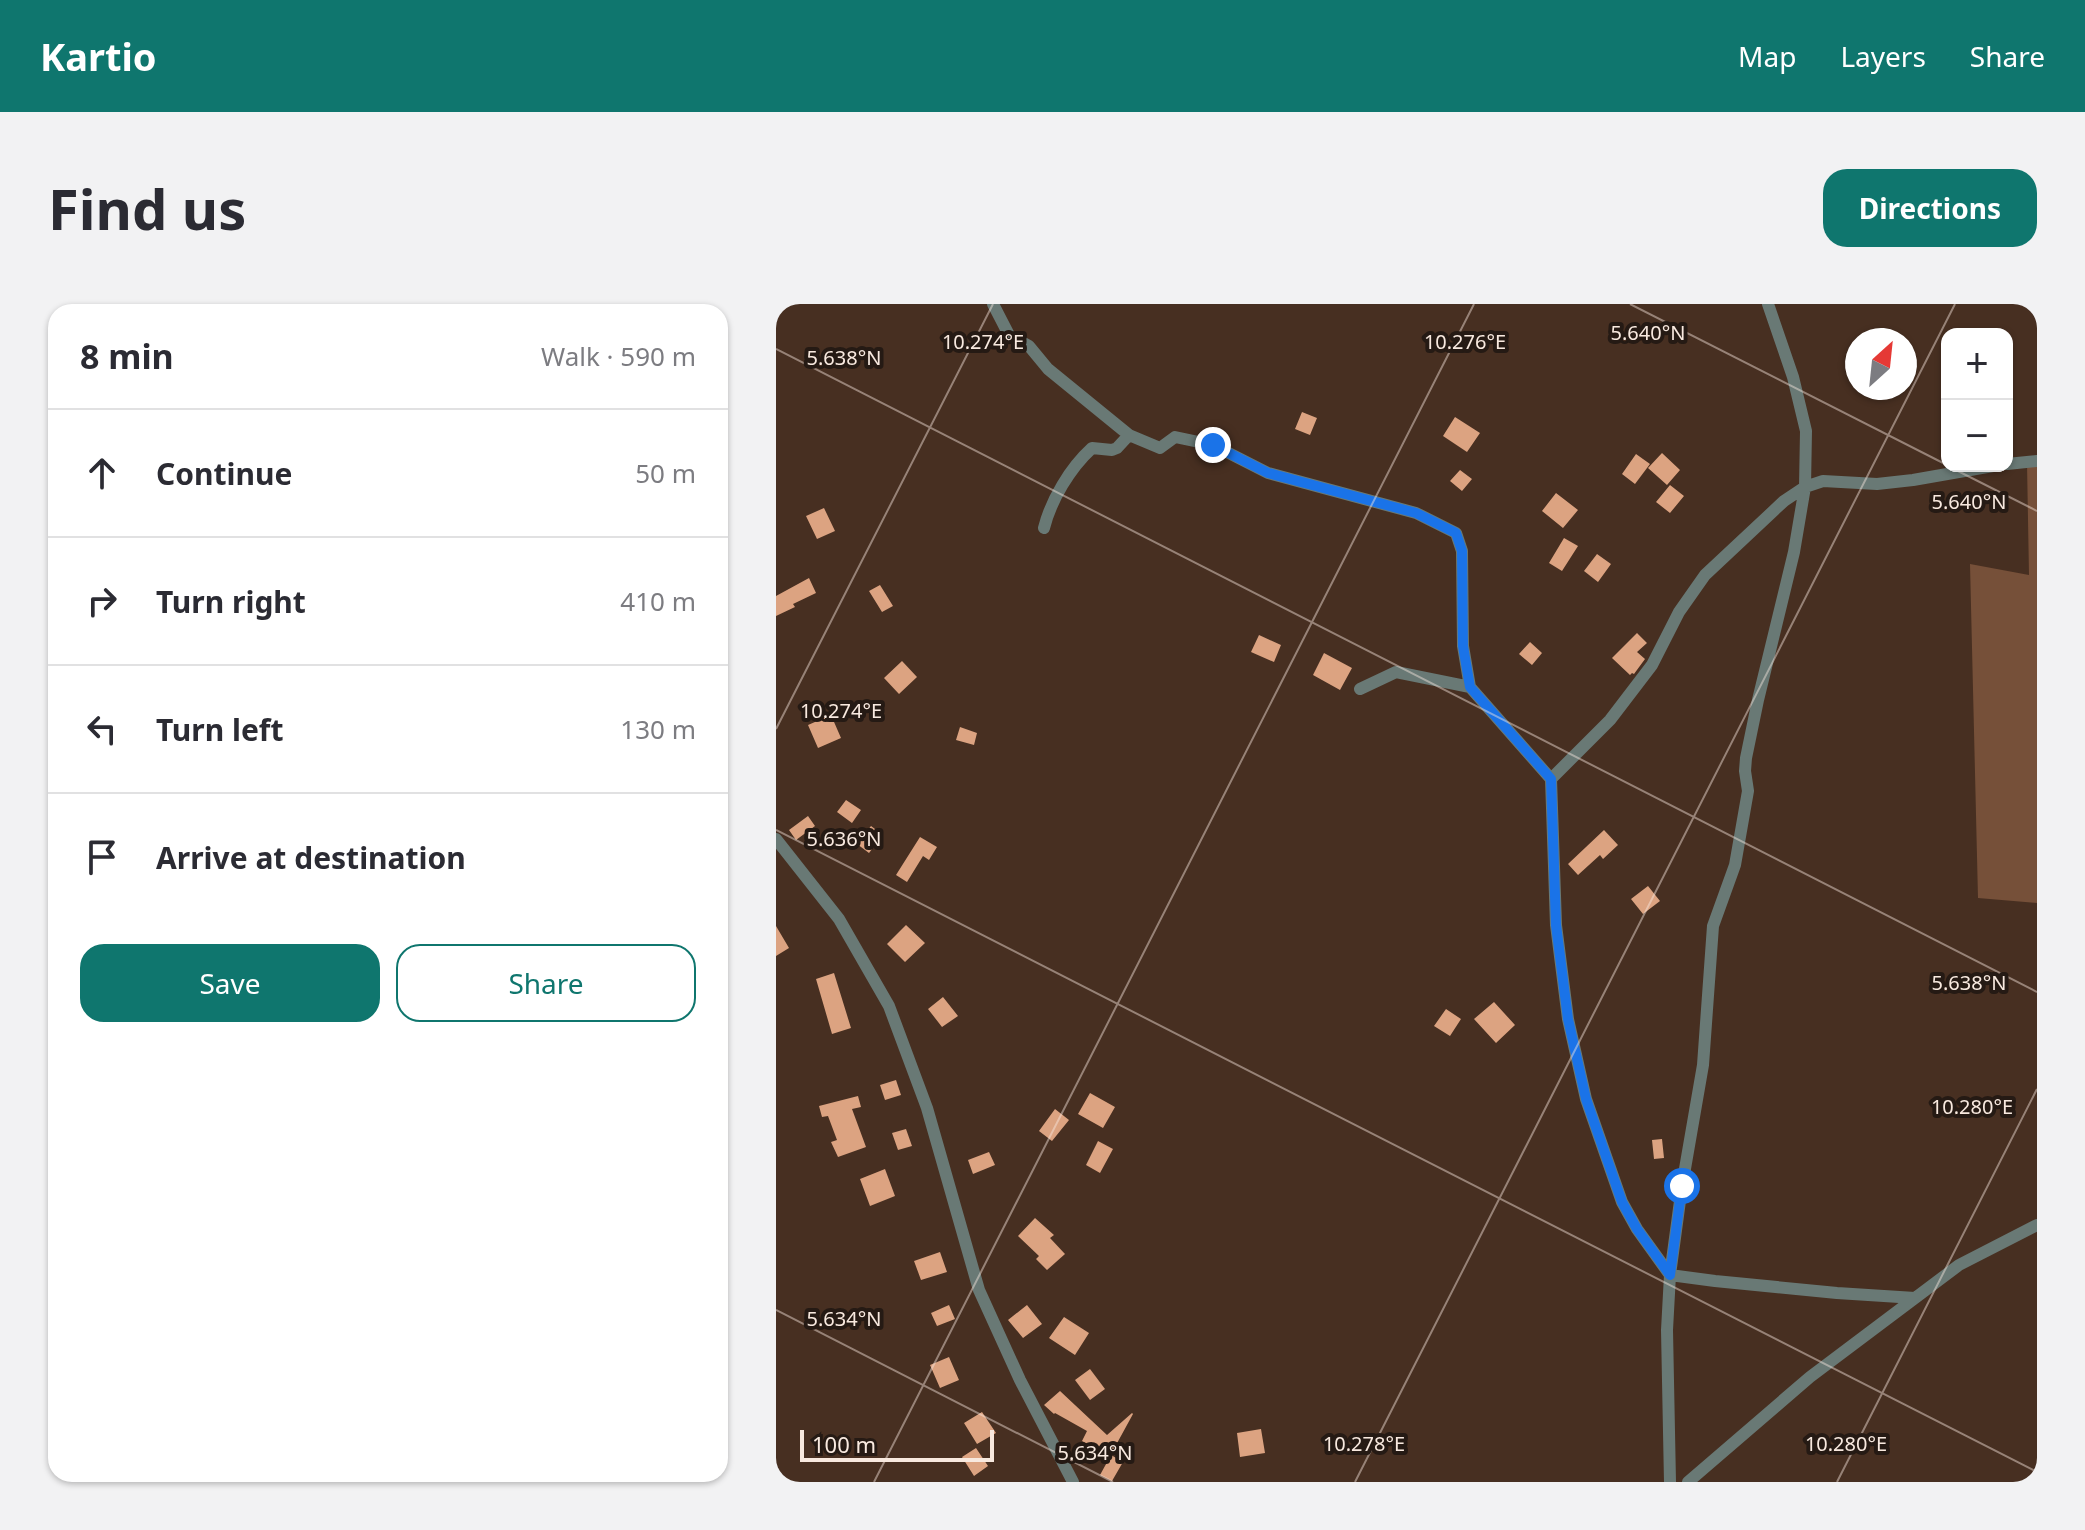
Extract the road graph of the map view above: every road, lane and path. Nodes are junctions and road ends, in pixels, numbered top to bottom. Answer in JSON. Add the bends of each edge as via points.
{"nodes":[{"id":1,"x":993,"y":304,"type":"edge"},
{"id":2,"x":1768,"y":304,"type":"edge"},
{"id":3,"x":1129,"y":435,"type":"junction"},
{"id":4,"x":2037,"y":461,"type":"edge"},
{"id":5,"x":2013,"y":463,"type":"edge"},
{"id":6,"x":1805,"y":470,"type":"junction"},
{"id":7,"x":1959,"y":472,"type":"edge"},
{"id":8,"x":1823,"y":481,"type":"junction"},
{"id":9,"x":1805,"y":487,"type":"junction"},
{"id":10,"x":1044,"y":528,"type":"dead end"},
{"id":11,"x":1470,"y":687,"type":"junction"},
{"id":12,"x":1360,"y":689,"type":"dead end"},
{"id":13,"x":1551,"y":779,"type":"junction"},
{"id":14,"x":776,"y":839,"type":"edge"},
{"id":15,"x":2037,"y":1225,"type":"edge"},
{"id":16,"x":1670,"y":1275,"type":"junction"},
{"id":17,"x":1915,"y":1298,"type":"junction"},
{"id":18,"x":1073,"y":1482,"type":"edge"},
{"id":19,"x":1670,"y":1482,"type":"edge"},
{"id":20,"x":1688,"y":1482,"type":"edge"}],
"edges":[{"from":1,"to":3,"type":"street","via":[[1009,335],[1029,346],[1048,369]]},
{"from":2,"to":6,"type":"street","via":[[1806,431]]},
{"from":3,"to":10,"type":"street","via":[[1117,448],[1092,448],[1084,454]]},
{"from":3,"to":11,"type":"street","via":[[1160,448],[1175,437],[1213,445],[1268,473],[1416,513],[1456,533],[1462,551],[1463,646]]},
{"from":4,"to":5,"type":"street"},
{"from":6,"to":8,"type":"street"},
{"from":6,"to":9,"type":"street"},
{"from":7,"to":8,"type":"street","via":[[1877,484]]},
{"from":8,"to":9,"type":"street"},
{"from":9,"to":13,"type":"street","via":[[1705,575],[1652,665],[1610,720]]},
{"from":9,"to":16,"type":"street","via":[[1746,758],[1748,791],[1735,865],[1713,926],[1703,1065]]},
{"from":11,"to":12,"type":"street","via":[[1396,672]]},
{"from":11,"to":13,"type":"street"},
{"from":13,"to":16,"type":"street","via":[[1556,925],[1568,1019],[1586,1099],[1622,1202]]},
{"from":14,"to":18,"type":"street","via":[[839,919],[889,1006],[927,1108],[979,1290]]},
{"from":15,"to":17,"type":"street","via":[[1959,1265]]},
{"from":16,"to":17,"type":"street"},
{"from":16,"to":19,"type":"street"},
{"from":17,"to":20,"type":"street","via":[[1810,1377]]}]}
